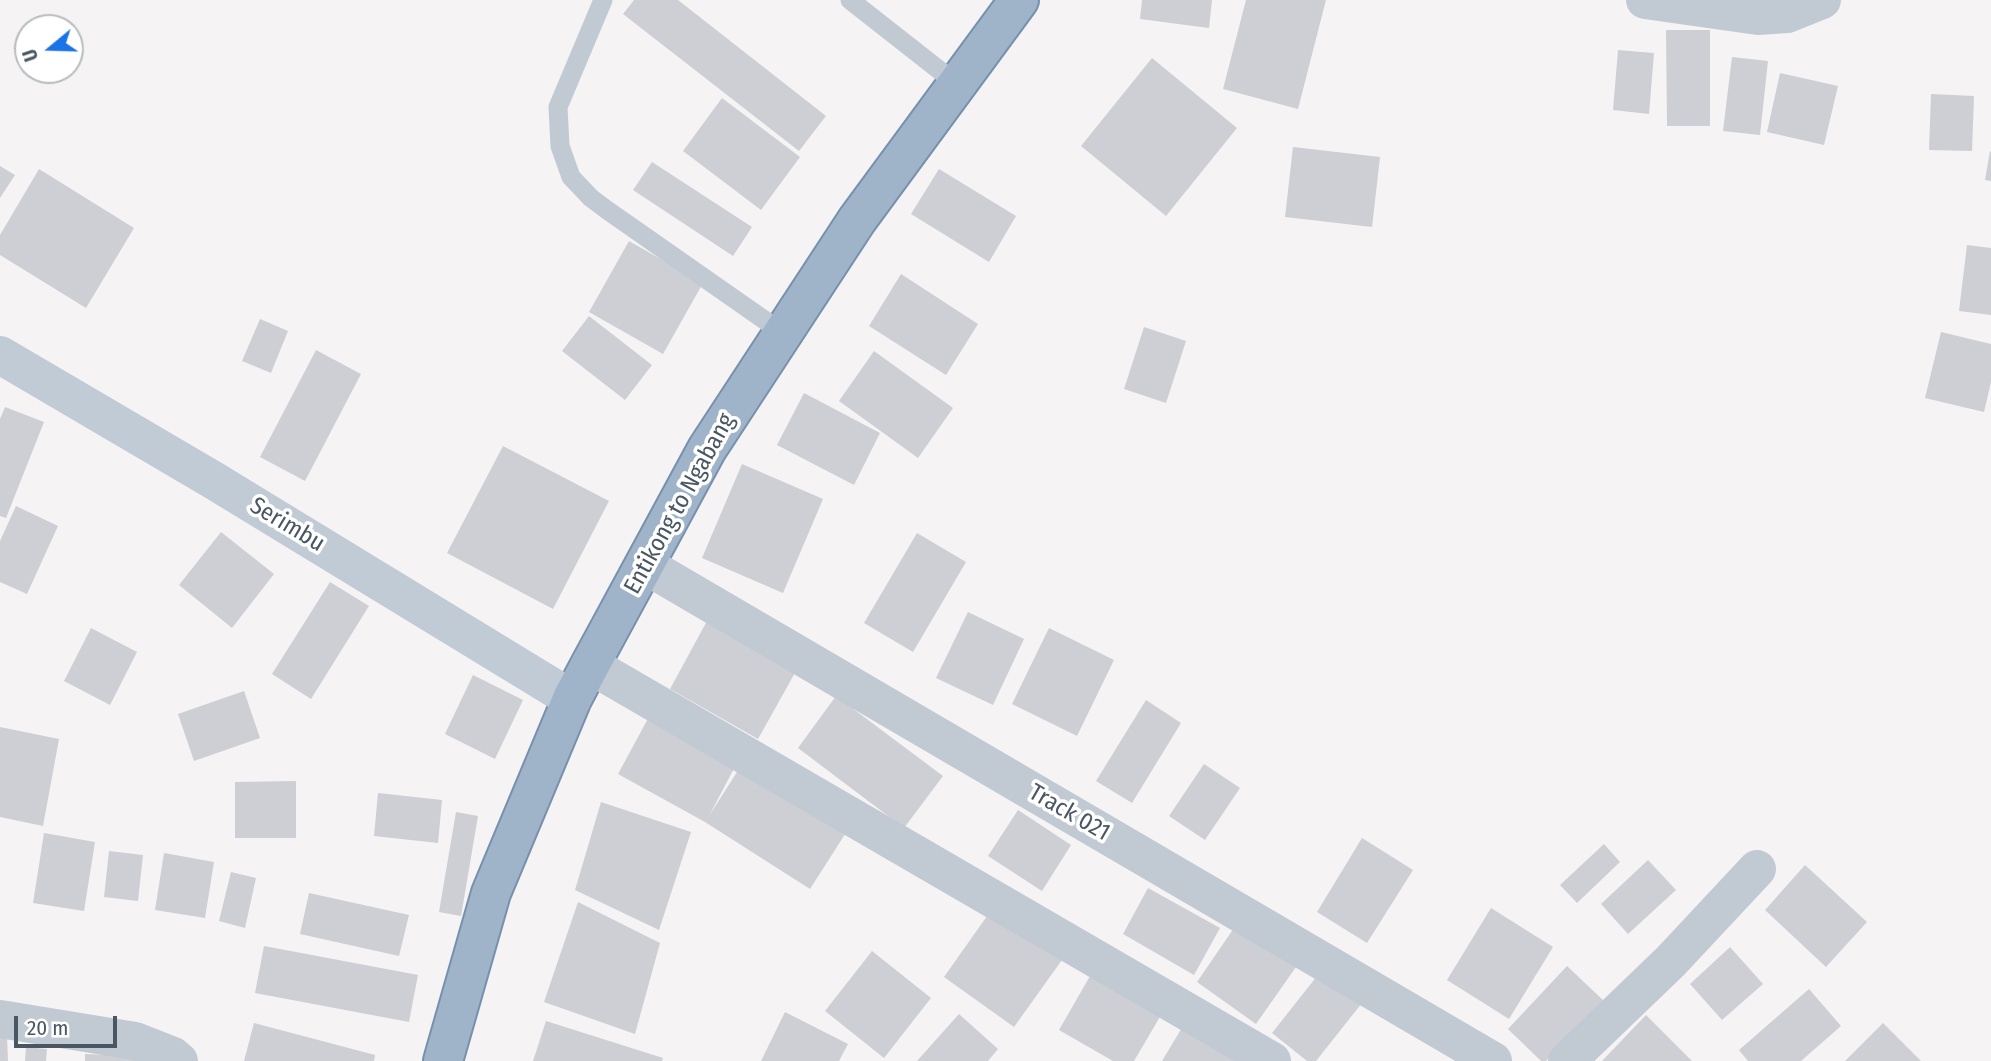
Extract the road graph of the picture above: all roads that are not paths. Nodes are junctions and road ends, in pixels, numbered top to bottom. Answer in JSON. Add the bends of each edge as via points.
{"nodes":[{"id":1,"x":603,"y":0,"type":"edge"},
{"id":2,"x":850,"y":0,"type":"edge"},
{"id":3,"x":1019,"y":0,"type":"edge"},
{"id":4,"x":1645,"y":0,"type":"edge"},
{"id":5,"x":1822,"y":0,"type":"edge"},
{"id":6,"x":957,"y":84,"type":"junction"},
{"id":7,"x":783,"y":333,"type":"junction"},
{"id":8,"x":0,"y":355,"type":"edge"},
{"id":9,"x":645,"y":565,"type":"junction"},
{"id":10,"x":590,"y":665,"type":"junction"},
{"id":11,"x":572,"y":699,"type":"junction"},
{"id":12,"x":1757,"y":869,"type":"dead end"},
{"id":13,"x":0,"y":1019,"type":"edge"},
{"id":14,"x":179,"y":1061,"type":"edge"},
{"id":15,"x":443,"y":1061,"type":"edge"},
{"id":16,"x":1272,"y":1061,"type":"edge"},
{"id":17,"x":1493,"y":1061,"type":"edge"},
{"id":18,"x":1567,"y":1061,"type":"edge"}],
"edges":[{"from":1,"to":7,"type":"lane","via":[[558,107],[560,146],[571,177],[607,210]]},
{"from":2,"to":6,"type":"lane"},
{"from":3,"to":6,"type":"highway","name":"Entikong to Ngabang"},
{"from":4,"to":5,"type":"street","via":[[1758,16],[1787,14]]},
{"from":6,"to":7,"type":"highway","name":"Entikong to Ngabang","via":[[857,220]]},
{"from":7,"to":9,"type":"highway","name":"Entikong to Ngabang","via":[[707,449]]},
{"from":8,"to":11,"type":"main road","name":"Serimbu"},
{"from":9,"to":10,"type":"highway","name":"Entikong to Ngabang"},
{"from":9,"to":17,"type":"street","name":"Track 021"},
{"from":10,"to":11,"type":"highway","name":"Entikong to Ngabang"},
{"from":10,"to":16,"type":"street"},
{"from":11,"to":15,"type":"highway","name":"Entikong to Ngabang","via":[[491,893]]},
{"from":12,"to":18,"type":"street","via":[[1671,961]]},
{"from":13,"to":14,"type":"street","via":[[135,1041]]}]}
